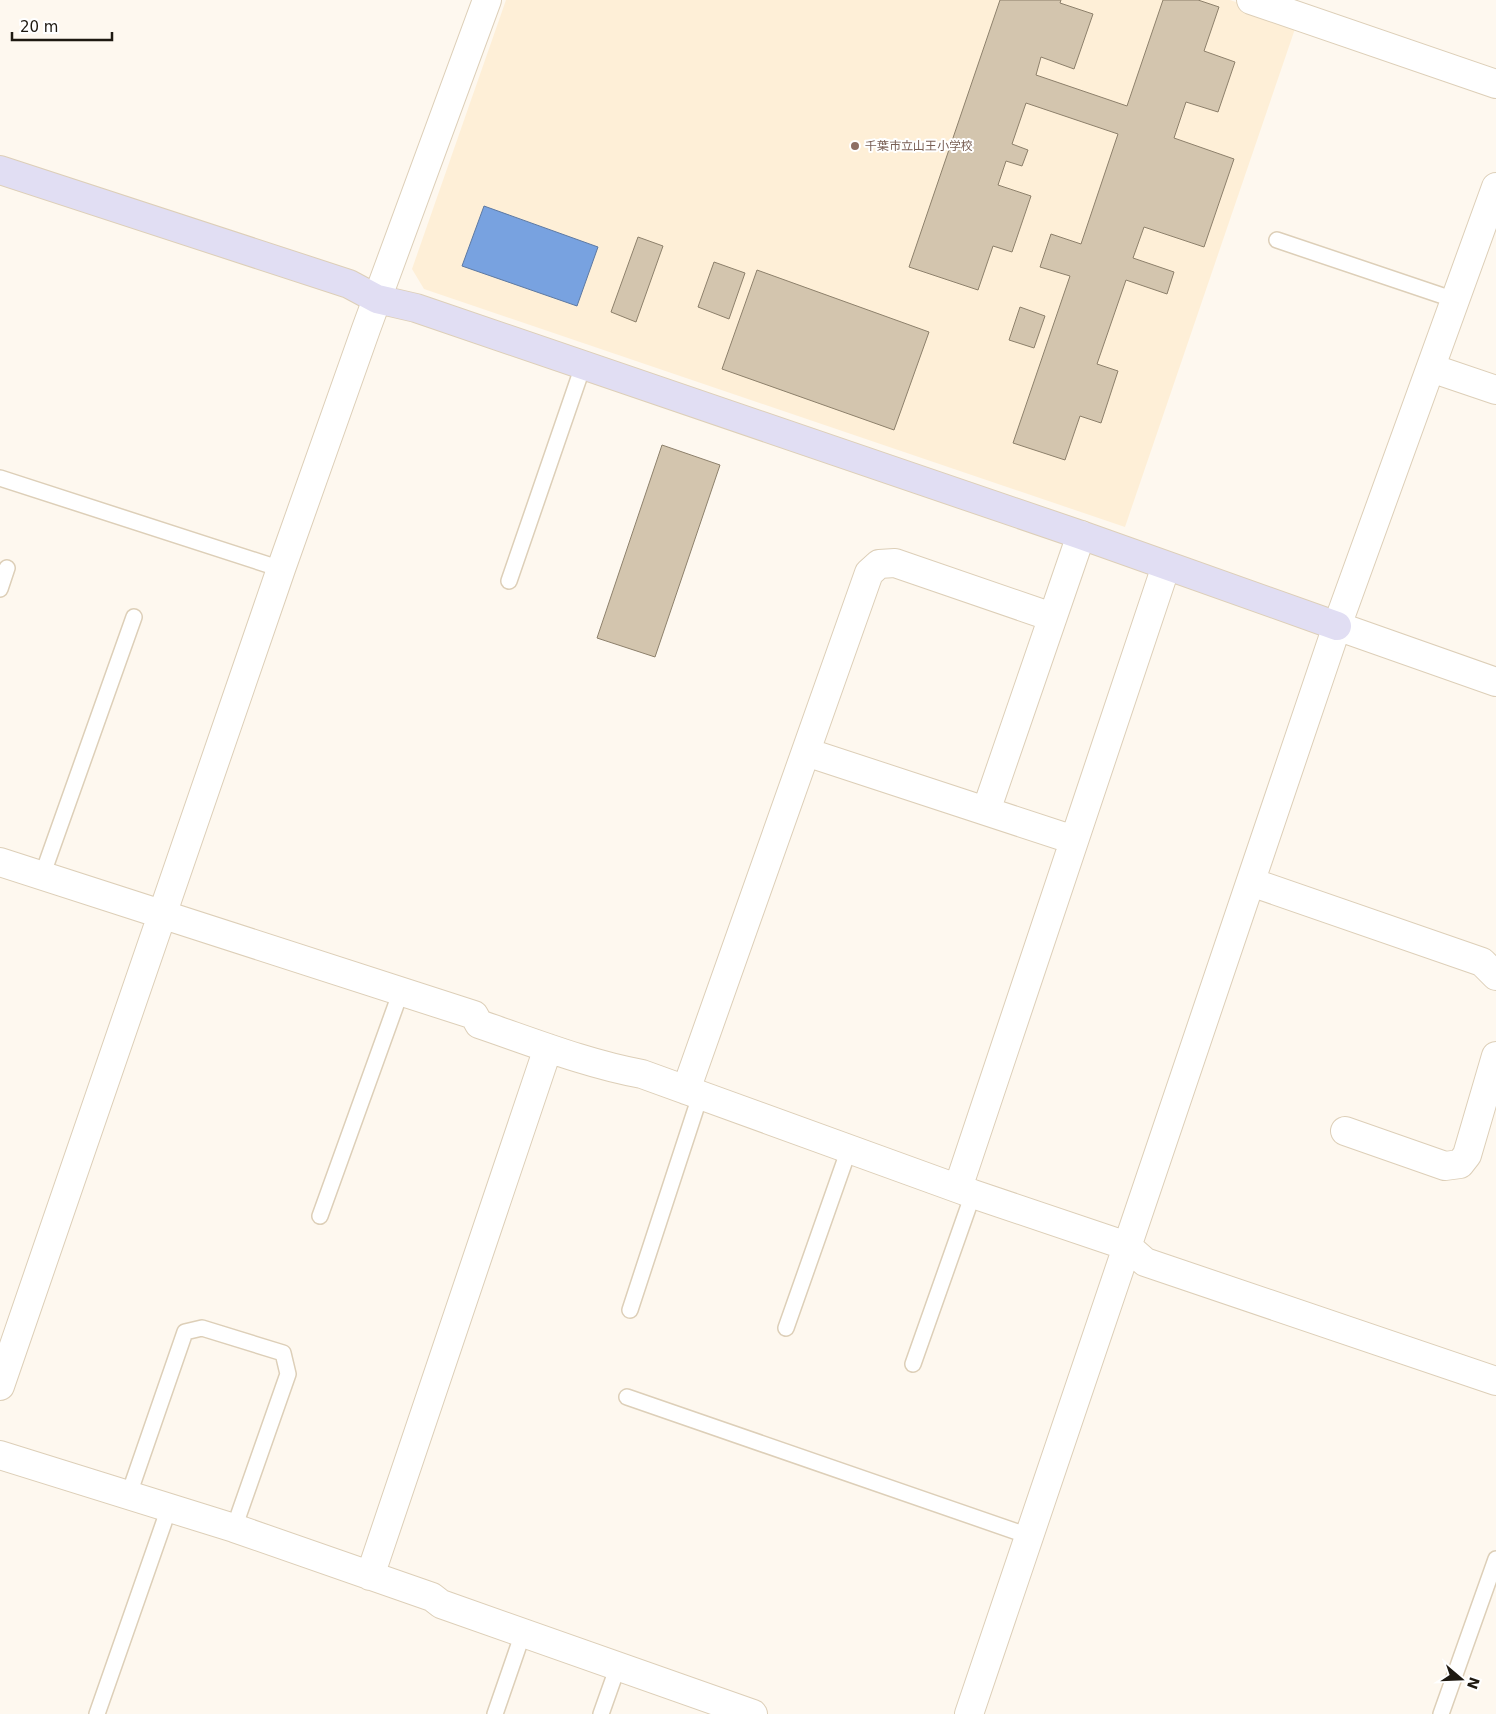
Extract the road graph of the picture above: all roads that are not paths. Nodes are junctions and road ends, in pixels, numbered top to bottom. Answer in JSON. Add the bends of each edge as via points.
{"nodes":[{"id":1,"x":487,"y":0,"type":"edge"},
{"id":2,"x":1251,"y":0,"type":"edge"},
{"id":3,"x":1496,"y":84,"type":"edge"},
{"id":4,"x":0,"y":170,"type":"edge"},
{"id":5,"x":1496,"y":187,"type":"edge"},
{"id":6,"x":1278,"y":240,"type":"dead end"},
{"id":7,"x":377,"y":299,"type":"junction"},
{"id":8,"x":1456,"y":300,"type":"junction"},
{"id":9,"x":583,"y":366,"type":"junction"},
{"id":10,"x":1431,"y":368,"type":"junction"},
{"id":11,"x":1496,"y":390,"type":"edge"},
{"id":12,"x":0,"y":478,"type":"edge"},
{"id":13,"x":1081,"y":535,"type":"junction"},
{"id":14,"x":1166,"y":566,"type":"junction"},
{"id":15,"x":8,"y":568,"type":"dead end"},
{"id":16,"x":281,"y":569,"type":"junction"},
{"id":17,"x":509,"y":581,"type":"dead end"},
{"id":18,"x":0,"y":589,"type":"edge"},
{"id":19,"x":134,"y":617,"type":"dead end"},
{"id":20,"x":1052,"y":617,"type":"junction"},
{"id":21,"x":1337,"y":626,"type":"junction"},
{"id":22,"x":1496,"y":682,"type":"edge"},
{"id":23,"x":806,"y":752,"type":"junction"},
{"id":24,"x":986,"y":811,"type":"junction"},
{"id":25,"x":1074,"y":840,"type":"junction"},
{"id":26,"x":0,"y":862,"type":"edge"},
{"id":27,"x":42,"y":876,"type":"junction"},
{"id":28,"x":1251,"y":882,"type":"junction"},
{"id":29,"x":162,"y":915,"type":"junction"},
{"id":30,"x":1496,"y":976,"type":"edge"},
{"id":31,"x":401,"y":991,"type":"junction"},
{"id":32,"x":548,"y":1048,"type":"junction"},
{"id":33,"x":1496,"y":1059,"type":"edge"},
{"id":34,"x":693,"y":1093,"type":"junction"},
{"id":35,"x":1345,"y":1130,"type":"dead end"},
{"id":36,"x":849,"y":1149,"type":"junction"},
{"id":37,"x":965,"y":1191,"type":"junction"},
{"id":38,"x":320,"y":1216,"type":"dead end"},
{"id":39,"x":1127,"y":1246,"type":"junction"},
{"id":40,"x":630,"y":1310,"type":"dead end"},
{"id":41,"x":786,"y":1328,"type":"dead end"},
{"id":42,"x":913,"y":1364,"type":"dead end"},
{"id":43,"x":1496,"y":1381,"type":"edge"},
{"id":44,"x":0,"y":1386,"type":"edge"},
{"id":45,"x":627,"y":1397,"type":"dead end"},
{"id":46,"x":0,"y":1455,"type":"edge"},
{"id":47,"x":129,"y":1494,"type":"junction"},
{"id":48,"x":170,"y":1508,"type":"junction"},
{"id":49,"x":234,"y":1528,"type":"junction"},
{"id":50,"x":1029,"y":1536,"type":"junction"},
{"id":51,"x":1496,"y":1559,"type":"edge"},
{"id":52,"x":370,"y":1576,"type":"junction"},
{"id":53,"x":523,"y":1633,"type":"junction"},
{"id":54,"x":618,"y":1666,"type":"junction"},
{"id":55,"x":97,"y":1714,"type":"edge"},
{"id":56,"x":495,"y":1714,"type":"edge"},
{"id":57,"x":602,"y":1714,"type":"edge"},
{"id":58,"x":753,"y":1714,"type":"edge"},
{"id":59,"x":969,"y":1714,"type":"edge"},
{"id":60,"x":1441,"y":1714,"type":"edge"}],
"edges":[{"from":1,"to":7,"type":"street"},
{"from":2,"to":3,"type":"street"},
{"from":4,"to":7,"type":"street","via":[[349,284]]},
{"from":5,"to":8,"type":"street"},
{"from":6,"to":8,"type":"lane"},
{"from":7,"to":9,"type":"street","via":[[416,308]]},
{"from":7,"to":16,"type":"street"},
{"from":8,"to":10,"type":"street"},
{"from":9,"to":13,"type":"street"},
{"from":9,"to":17,"type":"lane"},
{"from":10,"to":11,"type":"street"},
{"from":10,"to":21,"type":"street"},
{"from":12,"to":16,"type":"lane"},
{"from":13,"to":14,"type":"street"},
{"from":13,"to":20,"type":"street"},
{"from":14,"to":21,"type":"street"},
{"from":14,"to":25,"type":"street"},
{"from":15,"to":18,"type":"lane"},
{"from":16,"to":29,"type":"street"},
{"from":19,"to":27,"type":"lane"},
{"from":20,"to":23,"type":"street","via":[[895,562],[879,564],[869,573]]},
{"from":20,"to":24,"type":"street"},
{"from":21,"to":22,"type":"street"},
{"from":21,"to":28,"type":"street"},
{"from":23,"to":24,"type":"street"},
{"from":23,"to":34,"type":"street"},
{"from":24,"to":25,"type":"street"},
{"from":25,"to":37,"type":"street"},
{"from":26,"to":27,"type":"street"},
{"from":27,"to":29,"type":"street"},
{"from":28,"to":30,"type":"street","via":[[1482,962]]},
{"from":28,"to":39,"type":"street"},
{"from":29,"to":31,"type":"street"},
{"from":29,"to":44,"type":"street"},
{"from":31,"to":32,"type":"street","via":[[474,1015],[479,1024]]},
{"from":31,"to":38,"type":"lane"},
{"from":32,"to":34,"type":"street","via":[[642,1074]]},
{"from":32,"to":52,"type":"street"},
{"from":33,"to":35,"type":"street","via":[[1467,1155],[1460,1164],[1446,1166]]},
{"from":34,"to":36,"type":"street"},
{"from":34,"to":40,"type":"lane"},
{"from":36,"to":37,"type":"street"},
{"from":36,"to":41,"type":"lane"},
{"from":37,"to":39,"type":"street"},
{"from":37,"to":42,"type":"lane"},
{"from":39,"to":43,"type":"street","via":[[1145,1262]]},
{"from":39,"to":50,"type":"street"},
{"from":45,"to":50,"type":"lane"},
{"from":46,"to":47,"type":"street"},
{"from":47,"to":48,"type":"street"},
{"from":47,"to":49,"type":"lane","via":[[185,1332],[202,1328],[282,1353],[288,1374]]},
{"from":48,"to":49,"type":"street"},
{"from":48,"to":55,"type":"lane"},
{"from":49,"to":52,"type":"street"},
{"from":50,"to":59,"type":"street"},
{"from":51,"to":60,"type":"lane"},
{"from":52,"to":53,"type":"street"},
{"from":53,"to":54,"type":"street"},
{"from":53,"to":56,"type":"lane"},
{"from":54,"to":57,"type":"lane"},
{"from":54,"to":58,"type":"street"}]}
